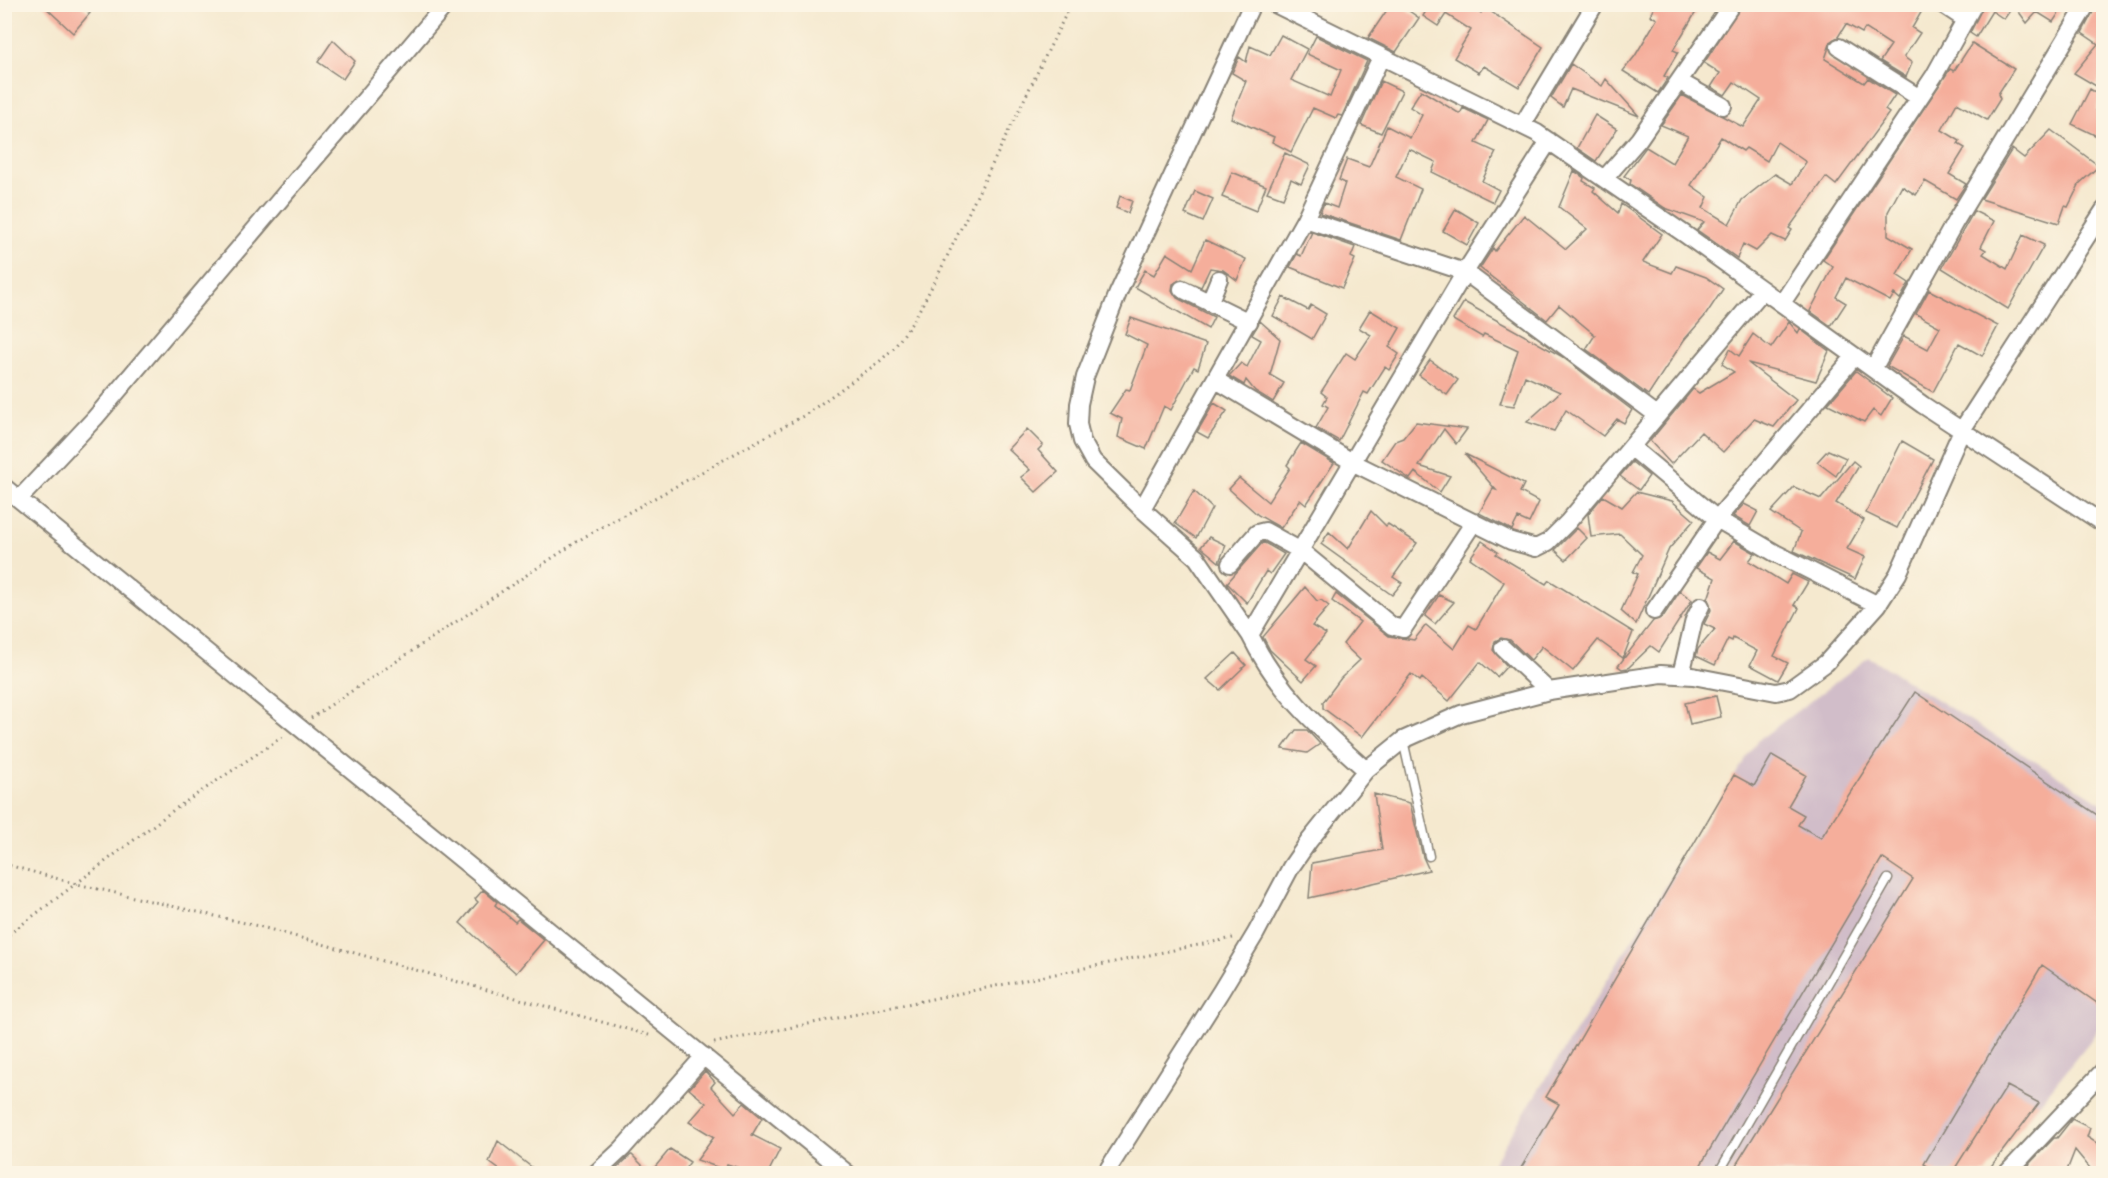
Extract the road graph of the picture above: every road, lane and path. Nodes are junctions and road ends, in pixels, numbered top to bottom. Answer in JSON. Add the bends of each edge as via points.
{"nodes":[{"id":1,"x":446,"y":4,"type":"edge"},
{"id":2,"x":1071,"y":4,"type":"edge"},
{"id":3,"x":1252,"y":4,"type":"edge"},
{"id":4,"x":1275,"y":4,"type":"edge"},
{"id":5,"x":1595,"y":4,"type":"edge"},
{"id":6,"x":1732,"y":4,"type":"edge"},
{"id":7,"x":1942,"y":4,"type":"edge"},
{"id":8,"x":1974,"y":4,"type":"edge"},
{"id":9,"x":2087,"y":4,"type":"edge"},
{"id":10,"x":1966,"y":20,"type":"junction"},
{"id":11,"x":1839,"y":47,"type":"dead end"},
{"id":12,"x":1381,"y":57,"type":"junction"},
{"id":13,"x":1680,"y":82,"type":"junction"},
{"id":14,"x":1918,"y":97,"type":"junction"},
{"id":15,"x":1723,"y":106,"type":"dead end"},
{"id":16,"x":1523,"y":124,"type":"junction"},
{"id":17,"x":1550,"y":141,"type":"junction"},
{"id":18,"x":1605,"y":178,"type":"junction"},
{"id":19,"x":2103,"y":210,"type":"edge"},
{"id":20,"x":1305,"y":219,"type":"junction"},
{"id":21,"x":1465,"y":272,"type":"junction"},
{"id":22,"x":1219,"y":279,"type":"dead end"},
{"id":23,"x":1182,"y":289,"type":"dead end"},
{"id":24,"x":1762,"y":290,"type":"junction"},
{"id":25,"x":1210,"y":302,"type":"junction"},
{"id":26,"x":1782,"y":303,"type":"junction"},
{"id":27,"x":1249,"y":321,"type":"junction"},
{"id":28,"x":1854,"y":357,"type":"junction"},
{"id":29,"x":1873,"y":369,"type":"junction"},
{"id":30,"x":1216,"y":380,"type":"junction"},
{"id":31,"x":1657,"y":415,"type":"junction"},
{"id":32,"x":1962,"y":430,"type":"junction"},
{"id":33,"x":1630,"y":447,"type":"junction"},
{"id":34,"x":1354,"y":463,"type":"junction"},
{"id":35,"x":4,"y":487,"type":"edge"},
{"id":36,"x":19,"y":499,"type":"junction"},
{"id":37,"x":1142,"y":509,"type":"junction"},
{"id":38,"x":1717,"y":519,"type":"junction"},
{"id":39,"x":1474,"y":522,"type":"junction"},
{"id":40,"x":2103,"y":524,"type":"edge"},
{"id":41,"x":1302,"y":551,"type":"junction"},
{"id":42,"x":1230,"y":564,"type":"dead end"},
{"id":43,"x":1878,"y":605,"type":"junction"},
{"id":44,"x":1701,"y":606,"type":"dead end"},
{"id":45,"x":1654,"y":611,"type":"dead end"},
{"id":46,"x":1250,"y":635,"type":"junction"},
{"id":47,"x":1503,"y":648,"type":"dead end"},
{"id":48,"x":1681,"y":675,"type":"junction"},
{"id":49,"x":1550,"y":692,"type":"junction"},
{"id":50,"x":300,"y":725,"type":"junction"},
{"id":51,"x":1403,"y":740,"type":"junction"},
{"id":52,"x":1366,"y":770,"type":"junction"},
{"id":53,"x":1429,"y":856,"type":"dead end"},
{"id":54,"x":4,"y":864,"type":"edge"},
{"id":55,"x":1888,"y":879,"type":"dead end"},
{"id":56,"x":77,"y":884,"type":"junction"},
{"id":57,"x":1256,"y":933,"type":"junction"},
{"id":58,"x":4,"y":938,"type":"edge"},
{"id":59,"x":658,"y":1038,"type":"dead end"},
{"id":60,"x":698,"y":1052,"type":"junction"},
{"id":61,"x":2103,"y":1070,"type":"edge"},
{"id":62,"x":595,"y":1173,"type":"edge"},
{"id":63,"x":848,"y":1173,"type":"edge"},
{"id":64,"x":1105,"y":1173,"type":"edge"},
{"id":65,"x":1718,"y":1173,"type":"edge"},
{"id":66,"x":2006,"y":1173,"type":"edge"}],
"edges":[{"from":1,"to":36,"type":"street","via":[[103,410]]},
{"from":2,"to":50,"type":"path","via":[[937,277],[894,348],[805,415],[584,537]]},
{"from":3,"to":37,"type":"street","via":[[1131,262],[1085,377],[1079,404],[1082,441],[1094,460]]},
{"from":4,"to":12,"type":"street"},
{"from":5,"to":16,"type":"street"},
{"from":6,"to":13,"type":"street"},
{"from":7,"to":10,"type":"street"},
{"from":8,"to":10,"type":"street"},
{"from":9,"to":29,"type":"street","via":[[1955,222]]},
{"from":10,"to":14,"type":"street"},
{"from":11,"to":14,"type":"street"},
{"from":12,"to":16,"type":"street"},
{"from":12,"to":20,"type":"street"},
{"from":13,"to":15,"type":"street"},
{"from":13,"to":18,"type":"street"},
{"from":14,"to":26,"type":"street"},
{"from":16,"to":17,"type":"street"},
{"from":17,"to":18,"type":"street"},
{"from":17,"to":21,"type":"street"},
{"from":18,"to":24,"type":"street"},
{"from":19,"to":32,"type":"street"},
{"from":20,"to":21,"type":"street"},
{"from":20,"to":27,"type":"street"},
{"from":21,"to":31,"type":"street"},
{"from":21,"to":34,"type":"street"},
{"from":22,"to":25,"type":"street"},
{"from":23,"to":25,"type":"street"},
{"from":24,"to":26,"type":"street"},
{"from":24,"to":31,"type":"street"},
{"from":25,"to":27,"type":"street"},
{"from":26,"to":28,"type":"street"},
{"from":27,"to":30,"type":"street"},
{"from":28,"to":29,"type":"street"},
{"from":28,"to":38,"type":"street"},
{"from":29,"to":32,"type":"street"},
{"from":30,"to":34,"type":"street"},
{"from":30,"to":37,"type":"street"},
{"from":31,"to":33,"type":"street"},
{"from":32,"to":40,"type":"street"},
{"from":32,"to":43,"type":"street","via":[[1914,542]]},
{"from":33,"to":38,"type":"street"},
{"from":33,"to":39,"type":"street","via":[[1563,528],[1536,548],[1525,547]]},
{"from":34,"to":39,"type":"street"},
{"from":34,"to":41,"type":"street"},
{"from":35,"to":36,"type":"street"},
{"from":36,"to":50,"type":"street"},
{"from":37,"to":46,"type":"street","via":[[1197,558]]},
{"from":38,"to":43,"type":"street"},
{"from":38,"to":45,"type":"street"},
{"from":39,"to":41,"type":"street","via":[[1403,629],[1392,626]]},
{"from":41,"to":42,"type":"street","via":[[1259,531]]},
{"from":41,"to":46,"type":"street"},
{"from":43,"to":48,"type":"street","via":[[1832,657],[1790,689],[1763,691]]},
{"from":44,"to":48,"type":"street"},
{"from":46,"to":52,"type":"street","via":[[1275,678],[1308,719]]},
{"from":47,"to":49,"type":"street"},
{"from":48,"to":49,"type":"street","via":[[1638,676]]},
{"from":49,"to":51,"type":"street","via":[[1461,714]]},
{"from":50,"to":56,"type":"path","via":[[174,809]]},
{"from":50,"to":60,"type":"street"},
{"from":51,"to":52,"type":"street"},
{"from":51,"to":53,"type":"lane"},
{"from":52,"to":57,"type":"street","via":[[1291,867]]},
{"from":54,"to":56,"type":"path"},
{"from":55,"to":65,"type":"lane"},
{"from":56,"to":58,"type":"path"},
{"from":56,"to":59,"type":"path","via":[[258,926]]},
{"from":57,"to":60,"type":"path"},
{"from":57,"to":64,"type":"street"},
{"from":60,"to":62,"type":"street","via":[[622,1149]]},
{"from":60,"to":63,"type":"street"},
{"from":61,"to":66,"type":"street"}]}
